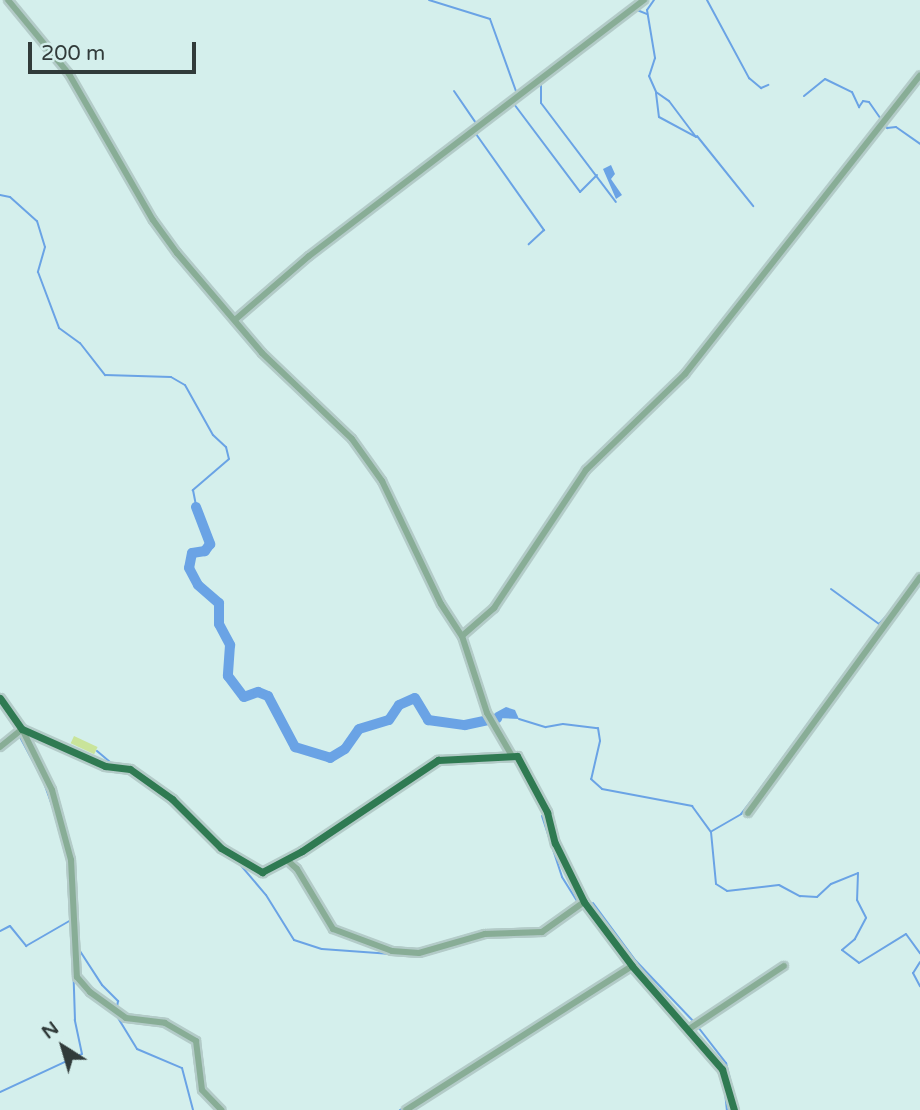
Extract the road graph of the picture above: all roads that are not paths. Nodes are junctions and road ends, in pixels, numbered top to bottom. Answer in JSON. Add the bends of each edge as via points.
{"nodes":[{"id":1,"x":8,"y":0,"type":"edge"},
{"id":2,"x":644,"y":0,"type":"edge"},
{"id":3,"x":920,"y":75,"type":"edge"},
{"id":4,"x":236,"y":319,"type":"junction"},
{"id":5,"x":920,"y":577,"type":"edge"},
{"id":6,"x":462,"y":636,"type":"junction"},
{"id":7,"x":0,"y":698,"type":"edge"},
{"id":8,"x":22,"y":729,"type":"junction"},
{"id":9,"x":0,"y":747,"type":"edge"},
{"id":10,"x":512,"y":756,"type":"junction"},
{"id":11,"x":748,"y":813,"type":"dead end"},
{"id":12,"x":287,"y":860,"type":"junction"},
{"id":13,"x":584,"y":902,"type":"junction"},
{"id":14,"x":632,"y":966,"type":"junction"},
{"id":15,"x":784,"y":966,"type":"dead end"},
{"id":16,"x":689,"y":1029,"type":"junction"},
{"id":17,"x":221,"y":1110,"type":"edge"},
{"id":18,"x":406,"y":1110,"type":"edge"},
{"id":19,"x":734,"y":1110,"type":"edge"}],
"edges":[{"from":1,"to":4,"type":"street","via":[[69,74],[153,220]]},
{"from":2,"to":4,"type":"street","via":[[309,256]]},
{"from":3,"to":6,"type":"street","via":[[685,374],[586,470],[494,608]]},
{"from":4,"to":6,"type":"street","via":[[262,353],[308,393],[369,462]]},
{"from":5,"to":11,"type":"street"},
{"from":6,"to":10,"type":"street","via":[[487,713]]},
{"from":7,"to":8,"type":"main road"},
{"from":8,"to":9,"type":"street"},
{"from":8,"to":12,"type":"main road","via":[[105,766],[121,764],[130,769],[172,799],[221,848],[256,870],[268,871]]},
{"from":8,"to":17,"type":"street","via":[[52,790],[67,836],[77,977],[99,1000],[126,1018],[165,1023],[196,1041],[202,1090]]},
{"from":10,"to":12,"type":"main road","via":[[438,760]]},
{"from":10,"to":13,"type":"main road","via":[[527,768],[567,873]]},
{"from":12,"to":13,"type":"street","via":[[333,929],[393,951],[419,953],[485,934],[542,932]]},
{"from":13,"to":14,"type":"main road"},
{"from":14,"to":16,"type":"main road"},
{"from":14,"to":18,"type":"street"},
{"from":15,"to":16,"type":"street"},
{"from":16,"to":19,"type":"main road","via":[[722,1069]]}]}
